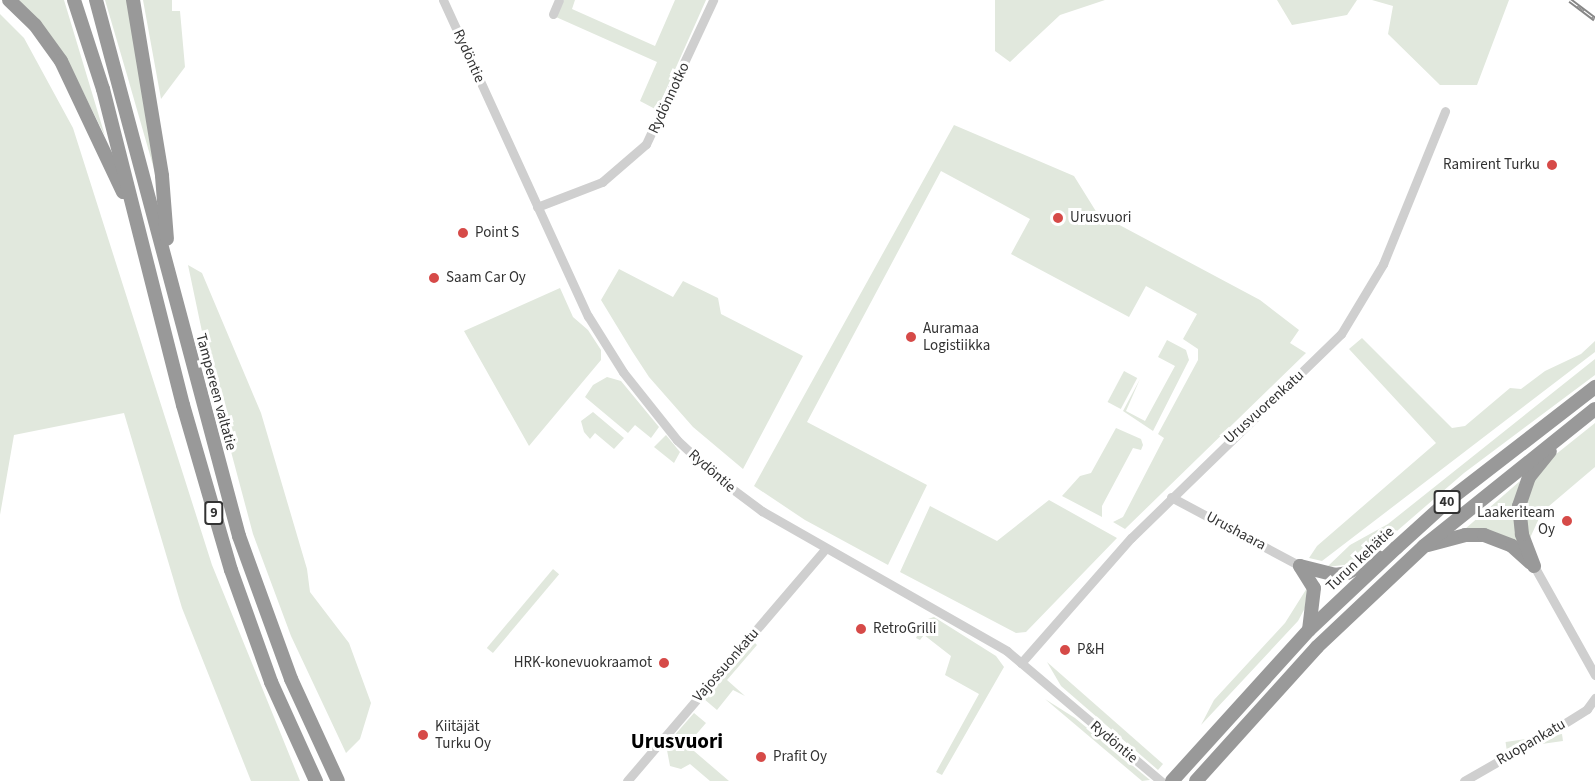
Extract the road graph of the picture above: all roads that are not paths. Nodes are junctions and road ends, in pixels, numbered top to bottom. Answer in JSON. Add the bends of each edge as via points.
{"nodes":[{"id":1,"x":9,"y":0,"type":"edge"},
{"id":2,"x":74,"y":0,"type":"edge"},
{"id":3,"x":96,"y":0,"type":"edge"},
{"id":4,"x":133,"y":0,"type":"edge"},
{"id":5,"x":443,"y":0,"type":"edge"},
{"id":6,"x":559,"y":0,"type":"edge"},
{"id":7,"x":713,"y":0,"type":"edge"},
{"id":8,"x":553,"y":14,"type":"dead end"},
{"id":9,"x":1445,"y":111,"type":"dead end"},
{"id":10,"x":537,"y":207,"type":"junction"},
{"id":11,"x":142,"y":236,"type":"junction"},
{"id":12,"x":169,"y":277,"type":"junction"},
{"id":13,"x":1595,"y":387,"type":"edge"},
{"id":14,"x":1595,"y":409,"type":"edge"},
{"id":15,"x":1569,"y":429,"type":"junction"},
{"id":16,"x":1171,"y":497,"type":"junction"},
{"id":17,"x":1424,"y":546,"type":"junction"},
{"id":18,"x":1396,"y":548,"type":"junction"},
{"id":19,"x":825,"y":549,"type":"junction"},
{"id":20,"x":1300,"y":566,"type":"junction"},
{"id":21,"x":1534,"y":566,"type":"junction"},
{"id":22,"x":1309,"y":630,"type":"junction"},
{"id":23,"x":1021,"y":663,"type":"junction"},
{"id":24,"x":1593,"y":664,"type":"edge"},
{"id":25,"x":1595,"y":675,"type":"edge"},
{"id":26,"x":1595,"y":698,"type":"edge"},
{"id":27,"x":1200,"y":777,"type":"edge"},
{"id":28,"x":316,"y":781,"type":"edge"},
{"id":29,"x":338,"y":781,"type":"edge"},
{"id":30,"x":627,"y":781,"type":"edge"},
{"id":31,"x":1161,"y":781,"type":"edge"},
{"id":32,"x":1173,"y":781,"type":"edge"},
{"id":33,"x":1464,"y":781,"type":"edge"}],
"edges":[{"from":1,"to":11,"type":"highway","via":[[35,25],[61,61]]},
{"from":2,"to":11,"type":"highway","number":"9","via":[[103,89]]},
{"from":3,"to":12,"type":"highway","name":"Tampereen valtatie","number":"9"},
{"from":4,"to":12,"type":"highway","via":[[162,176]]},
{"from":5,"to":10,"type":"street","name":"Rydöntie"},
{"from":6,"to":8,"type":"street"},
{"from":7,"to":10,"type":"street","name":"Rydönnotko","via":[[646,144],[602,182]]},
{"from":9,"to":16,"type":"street","name":"Urusvuorenkatu","via":[[1383,264],[1354,317],[1329,347]]},
{"from":10,"to":19,"type":"street","name":"Rydöntie","via":[[588,316],[659,419],[697,460],[744,498]]},
{"from":11,"to":28,"type":"highway","number":"9","via":[[186,415],[231,570],[271,682]]},
{"from":12,"to":29,"type":"highway","name":"Tampereen valtatie","number":"9","via":[[239,536],[291,679]]},
{"from":13,"to":18,"type":"highway","name":"Turun kehätie","number":"40","via":[[1449,500]]},
{"from":14,"to":15,"type":"highway","number":"40"},
{"from":15,"to":17,"type":"highway","number":"40"},
{"from":15,"to":21,"type":"highway","via":[[1536,467],[1521,496],[1519,524]]},
{"from":16,"to":20,"type":"street","name":"Urushaara"},
{"from":16,"to":23,"type":"street","name":"Urusvuorenkatu"},
{"from":17,"to":21,"type":"highway","via":[[1465,535],[1484,535],[1512,546]]},
{"from":17,"to":27,"type":"highway","number":"40","via":[[1317,647]]},
{"from":18,"to":20,"type":"highway","via":[[1347,573],[1325,573]]},
{"from":18,"to":22,"type":"highway","name":"Turun kehätie","number":"40"},
{"from":19,"to":23,"type":"street","name":"Rydöntie","via":[[977,632]]},
{"from":19,"to":30,"type":"street","name":"Vajossuonkatu"},
{"from":20,"to":22,"type":"highway","via":[[1314,588]]},
{"from":21,"to":24,"type":"street"},
{"from":22,"to":32,"type":"highway","name":"Turun kehätie","number":"40"},
{"from":23,"to":31,"type":"street","name":"Rydöntie"},
{"from":24,"to":25,"type":"street"},
{"from":26,"to":33,"type":"street","name":"Ruopankatu","via":[[1572,718]]}]}
